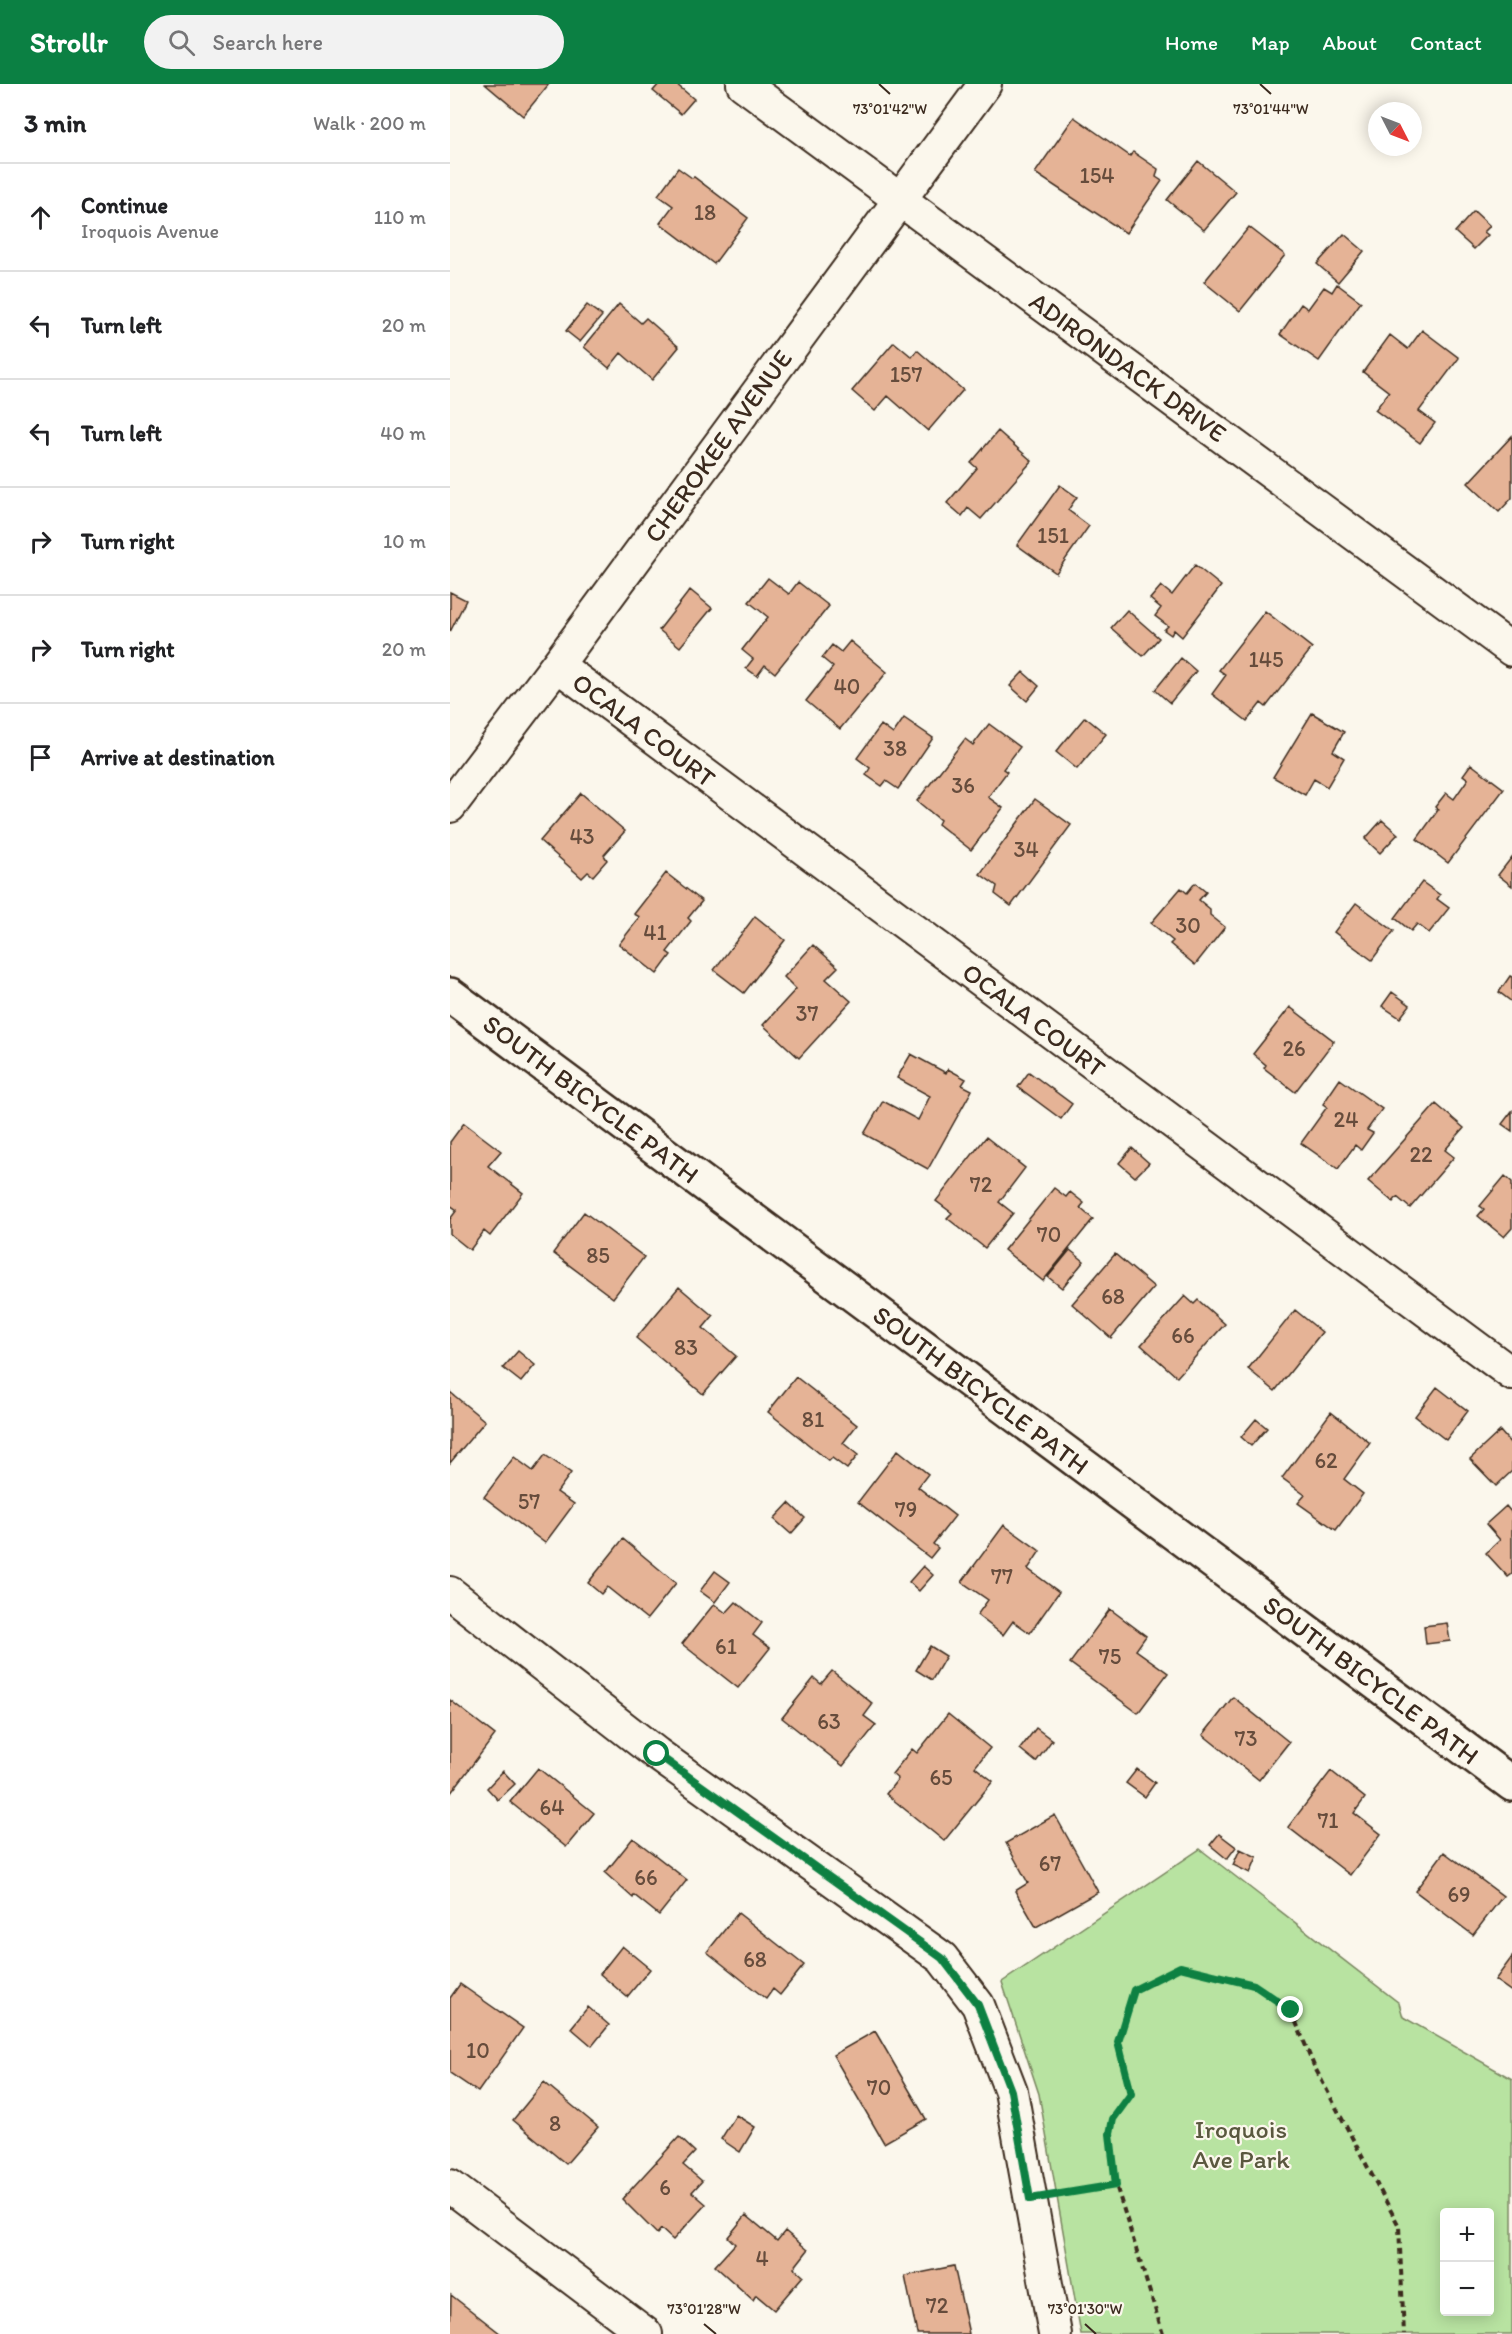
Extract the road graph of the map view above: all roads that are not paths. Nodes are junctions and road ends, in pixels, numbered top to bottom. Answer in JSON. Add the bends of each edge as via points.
{"nodes":[{"id":1,"x":743,"y":84,"type":"edge"},
{"id":2,"x":984,"y":84,"type":"edge"},
{"id":3,"x":900,"y":199,"type":"junction"},
{"id":4,"x":1512,"y":650,"type":"edge"},
{"id":5,"x":557,"y":665,"type":"junction"},
{"id":6,"x":450,"y":806,"type":"edge"},
{"id":7,"x":450,"y":995,"type":"edge"},
{"id":8,"x":1512,"y":1374,"type":"edge"},
{"id":9,"x":450,"y":1593,"type":"edge"},
{"id":10,"x":1512,"y":1784,"type":"edge"},
{"id":11,"x":450,"y":2186,"type":"edge"},
{"id":12,"x":646,"y":2334,"type":"edge"},
{"id":13,"x":1055,"y":2334,"type":"edge"}],
"edges":[{"from":1,"to":3,"type":"street","name":"ADIRONDACK DRIVE"},
{"from":2,"to":3,"type":"street","name":"CHEROKEE AVENUE"},
{"from":3,"to":4,"type":"street","name":"ADIRONDACK DRIVE"},
{"from":3,"to":5,"type":"street","name":"CHEROKEE AVENUE"},
{"from":5,"to":6,"type":"street","name":"CHEROKEE AVENUE"},
{"from":5,"to":8,"type":"street","name":"OCALA COURT"},
{"from":7,"to":10,"type":"street","name":"SOUTH BICYCLE PATH"},
{"from":9,"to":13,"type":"street","via":[[657,1754],[942,1958],[978,2005],[1011,2091]]},
{"from":11,"to":12,"type":"street"}]}
